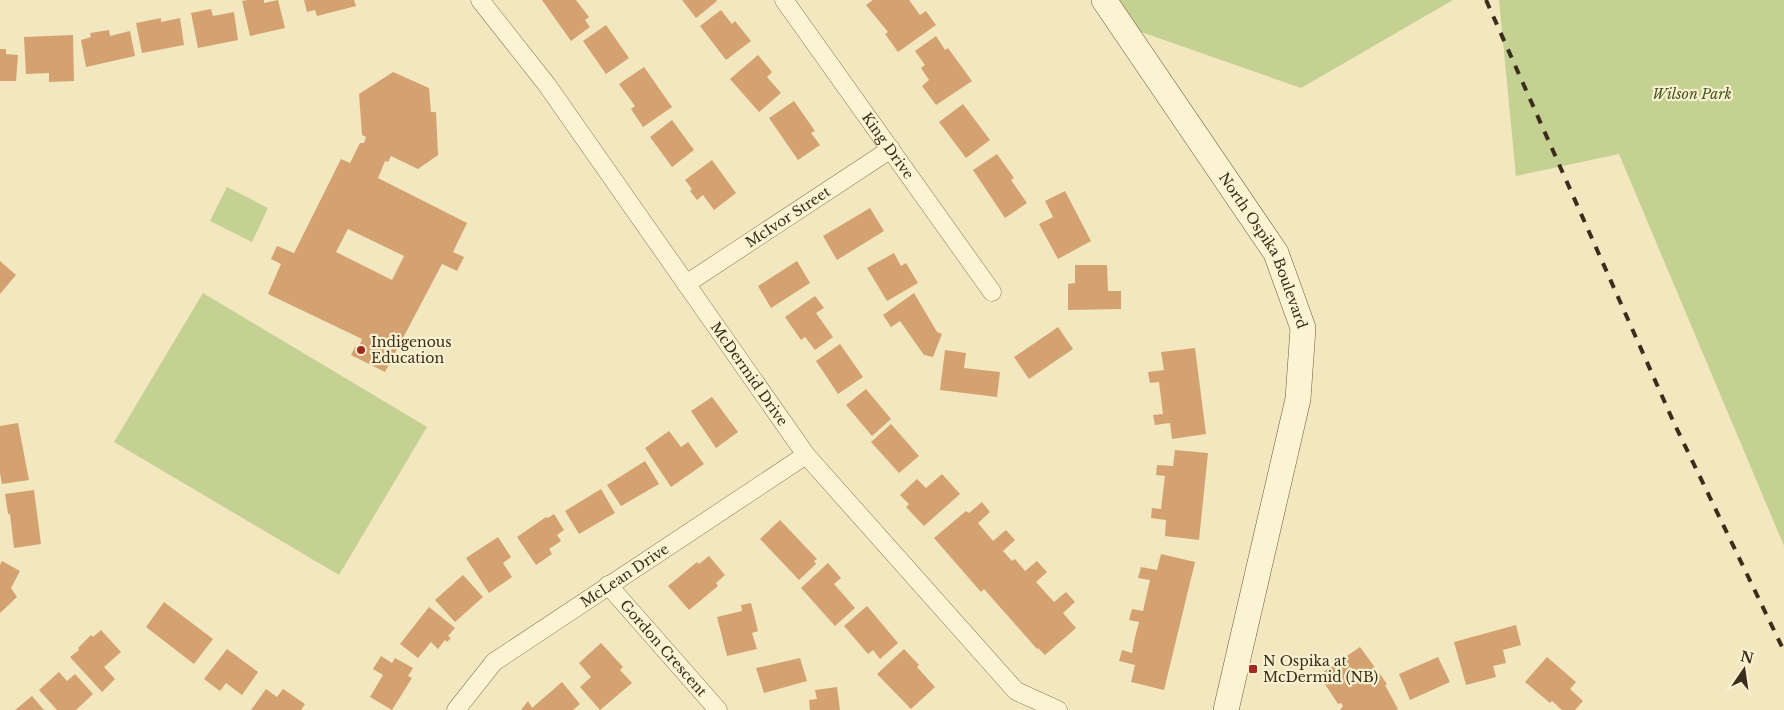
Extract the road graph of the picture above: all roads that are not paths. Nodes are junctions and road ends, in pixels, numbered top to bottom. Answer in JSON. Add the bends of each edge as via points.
{"nodes":[{"id":1,"x":480,"y":0,"type":"edge"},
{"id":2,"x":784,"y":0,"type":"edge"},
{"id":3,"x":1104,"y":0,"type":"edge"},
{"id":4,"x":891,"y":149,"type":"junction"},
{"id":5,"x":686,"y":284,"type":"junction"},
{"id":6,"x":992,"y":292,"type":"dead end"},
{"id":7,"x":806,"y":455,"type":"junction"},
{"id":8,"x":608,"y":585,"type":"junction"},
{"id":9,"x":456,"y":710,"type":"edge"},
{"id":10,"x":718,"y":710,"type":"edge"},
{"id":11,"x":1058,"y":710,"type":"edge"},
{"id":12,"x":1226,"y":710,"type":"edge"}],
"edges":[{"from":1,"to":5,"type":"street","name":"McDermid Drive","via":[[534,68]]},
{"from":2,"to":4,"type":"street","name":"King Drive"},
{"from":3,"to":12,"type":"street","name":"North Ospika Boulevard","via":[[1276,253],[1303,328],[1298,399]]},
{"from":4,"to":5,"type":"street","name":"McIvor Street"},
{"from":4,"to":6,"type":"street","name":"King Drive"},
{"from":5,"to":7,"type":"street","name":"McDermid Drive"},
{"from":7,"to":8,"type":"street","name":"McLean Drive"},
{"from":7,"to":11,"type":"street","name":"McDermid Drive","via":[[1016,691]]},
{"from":8,"to":9,"type":"street","name":"McLean Drive","via":[[494,662]]},
{"from":8,"to":10,"type":"street","name":"Gordon Crescent"}]}
